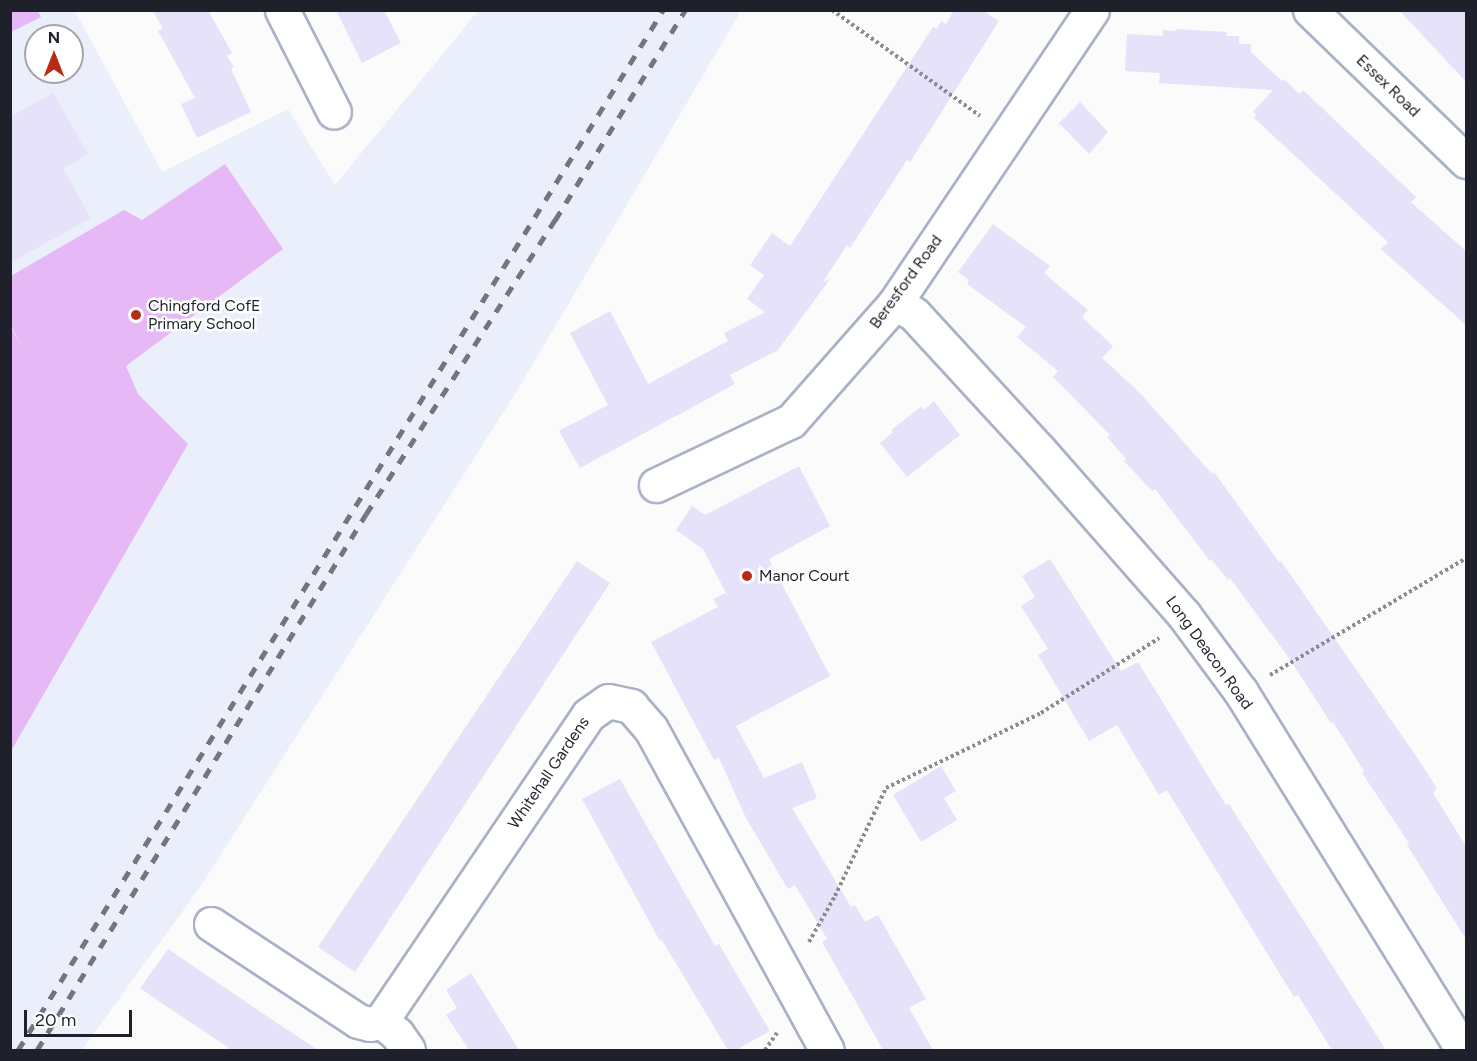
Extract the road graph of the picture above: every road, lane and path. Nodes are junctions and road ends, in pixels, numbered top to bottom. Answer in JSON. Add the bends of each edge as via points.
{"nodes":[{"id":1,"x":282,"y":10,"type":"edge"},
{"id":2,"x":832,"y":10,"type":"edge"},
{"id":3,"x":1092,"y":10,"type":"edge"},
{"id":4,"x":1310,"y":10,"type":"edge"},
{"id":5,"x":334,"y":112,"type":"dead end"},
{"id":6,"x":978,"y":115,"type":"dead end"},
{"id":7,"x":1467,"y":162,"type":"edge"},
{"id":8,"x":895,"y":303,"type":"junction"},
{"id":9,"x":656,"y":485,"type":"dead end"},
{"id":10,"x":1467,"y":558,"type":"edge"},
{"id":11,"x":1184,"y":615,"type":"junction"},
{"id":12,"x":1241,"y":692,"type":"junction"},
{"id":13,"x":211,"y":924,"type":"dead end"},
{"id":14,"x":790,"y":984,"type":"junction"},
{"id":15,"x":381,"y":1021,"type":"junction"},
{"id":16,"x":408,"y":1050,"type":"edge"},
{"id":17,"x":827,"y":1050,"type":"edge"},
{"id":18,"x":1463,"y":1050,"type":"edge"}],
"edges":[{"from":1,"to":5,"type":"street"},
{"from":2,"to":6,"type":"path"},
{"from":3,"to":8,"type":"street","name":"Beresford Road"},
{"from":4,"to":7,"type":"street","name":"Essex Road"},
{"from":8,"to":9,"type":"street","name":"Beresford Road","via":[[791,421]]},
{"from":8,"to":11,"type":"street","name":"Long Deacon Road","via":[[922,323]]},
{"from":10,"to":12,"type":"path"},
{"from":11,"to":12,"type":"street","name":"Long Deacon Road"},
{"from":11,"to":14,"type":"path","via":[[1138,653],[1041,713],[886,788]]},
{"from":12,"to":18,"type":"street","name":"Long Deacon Road"},
{"from":13,"to":15,"type":"street","via":[[358,1021]]},
{"from":14,"to":15,"type":"street","name":"Whitehall Gardens","via":[[651,729],[631,706],[608,701],[588,715]]},
{"from":14,"to":17,"type":"street","name":"Whitehall Gardens"},
{"from":15,"to":16,"type":"street"}]}
